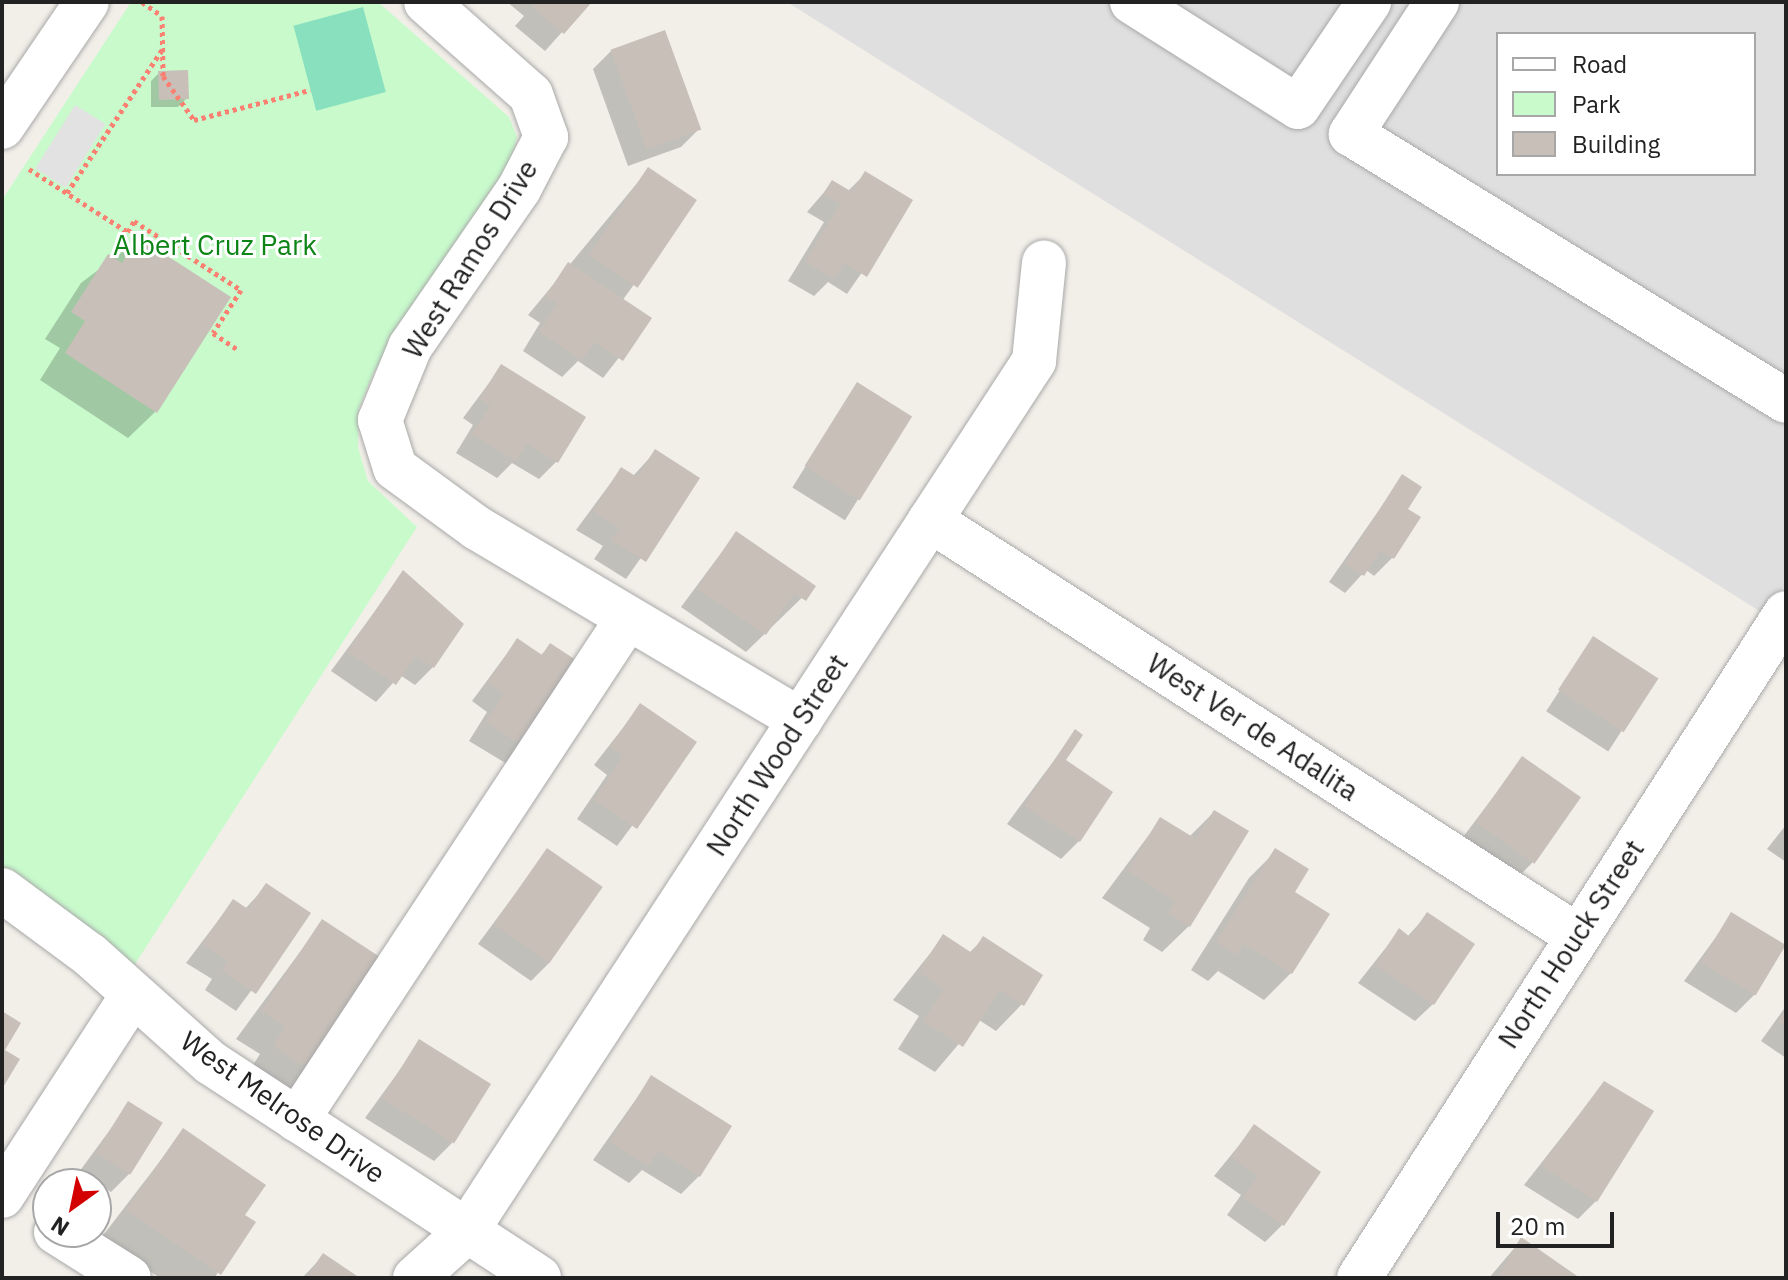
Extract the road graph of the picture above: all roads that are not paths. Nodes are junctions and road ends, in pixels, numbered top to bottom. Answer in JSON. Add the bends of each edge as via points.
{"nodes":[{"id":1,"x":86,"y":2,"type":"edge"},
{"id":2,"x":426,"y":2,"type":"edge"},
{"id":3,"x":1132,"y":2,"type":"edge"},
{"id":4,"x":1369,"y":2,"type":"edge"},
{"id":5,"x":1437,"y":2,"type":"edge"},
{"id":6,"x":2,"y":127,"type":"edge"},
{"id":7,"x":1044,"y":263,"type":"dead end"},
{"id":8,"x":1786,"y":401,"type":"edge"},
{"id":9,"x":930,"y":520,"type":"junction"},
{"id":10,"x":1786,"y":613,"type":"edge"},
{"id":11,"x":628,"y":618,"type":"junction"},
{"id":12,"x":800,"y":720,"type":"junction"},
{"id":13,"x":2,"y":890,"type":"edge"},
{"id":14,"x":1576,"y":935,"type":"junction"},
{"id":15,"x":133,"y":994,"type":"junction"},
{"id":16,"x":297,"y":1120,"type":"junction"},
{"id":17,"x":2,"y":1197,"type":"edge"},
{"id":18,"x":32,"y":1217,"type":"edge"},
{"id":19,"x":466,"y":1232,"type":"junction"},
{"id":20,"x":81,"y":1248,"type":"edge"},
{"id":21,"x":129,"y":1278,"type":"edge"},
{"id":22,"x":415,"y":1278,"type":"edge"},
{"id":23,"x":539,"y":1278,"type":"edge"},
{"id":24,"x":1359,"y":1278,"type":"edge"}],
"edges":[{"from":1,"to":6,"type":"street"},
{"from":2,"to":11,"type":"street","name":"West Ramos Drive","via":[[531,95],[546,137],[519,189],[410,347],[380,420],[395,468],[477,528]]},
{"from":3,"to":4,"type":"street","via":[[1298,107]]},
{"from":5,"to":8,"type":"street","via":[[1351,134]]},
{"from":7,"to":9,"type":"street","name":"North Wood Street","via":[[1034,361]]},
{"from":9,"to":12,"type":"street","name":"North Wood Street"},
{"from":9,"to":14,"type":"street","name":"West Ver de Adalita"},
{"from":10,"to":14,"type":"street","name":"North Houck Street"},
{"from":11,"to":12,"type":"street","name":"West Ramos Drive"},
{"from":11,"to":16,"type":"street"},
{"from":12,"to":19,"type":"street","name":"North Wood Street"},
{"from":13,"to":15,"type":"street","name":"West Melrose Drive"},
{"from":14,"to":24,"type":"street","name":"North Houck Street"},
{"from":15,"to":16,"type":"street","name":"West Melrose Drive","via":[[211,1063]]},
{"from":15,"to":17,"type":"street"},
{"from":16,"to":19,"type":"street","name":"West Melrose Drive"},
{"from":17,"to":18,"type":"street"},
{"from":19,"to":22,"type":"street","name":"North Wood Street"},
{"from":19,"to":23,"type":"street","name":"West Melrose Drive"},
{"from":20,"to":21,"type":"street"}]}
